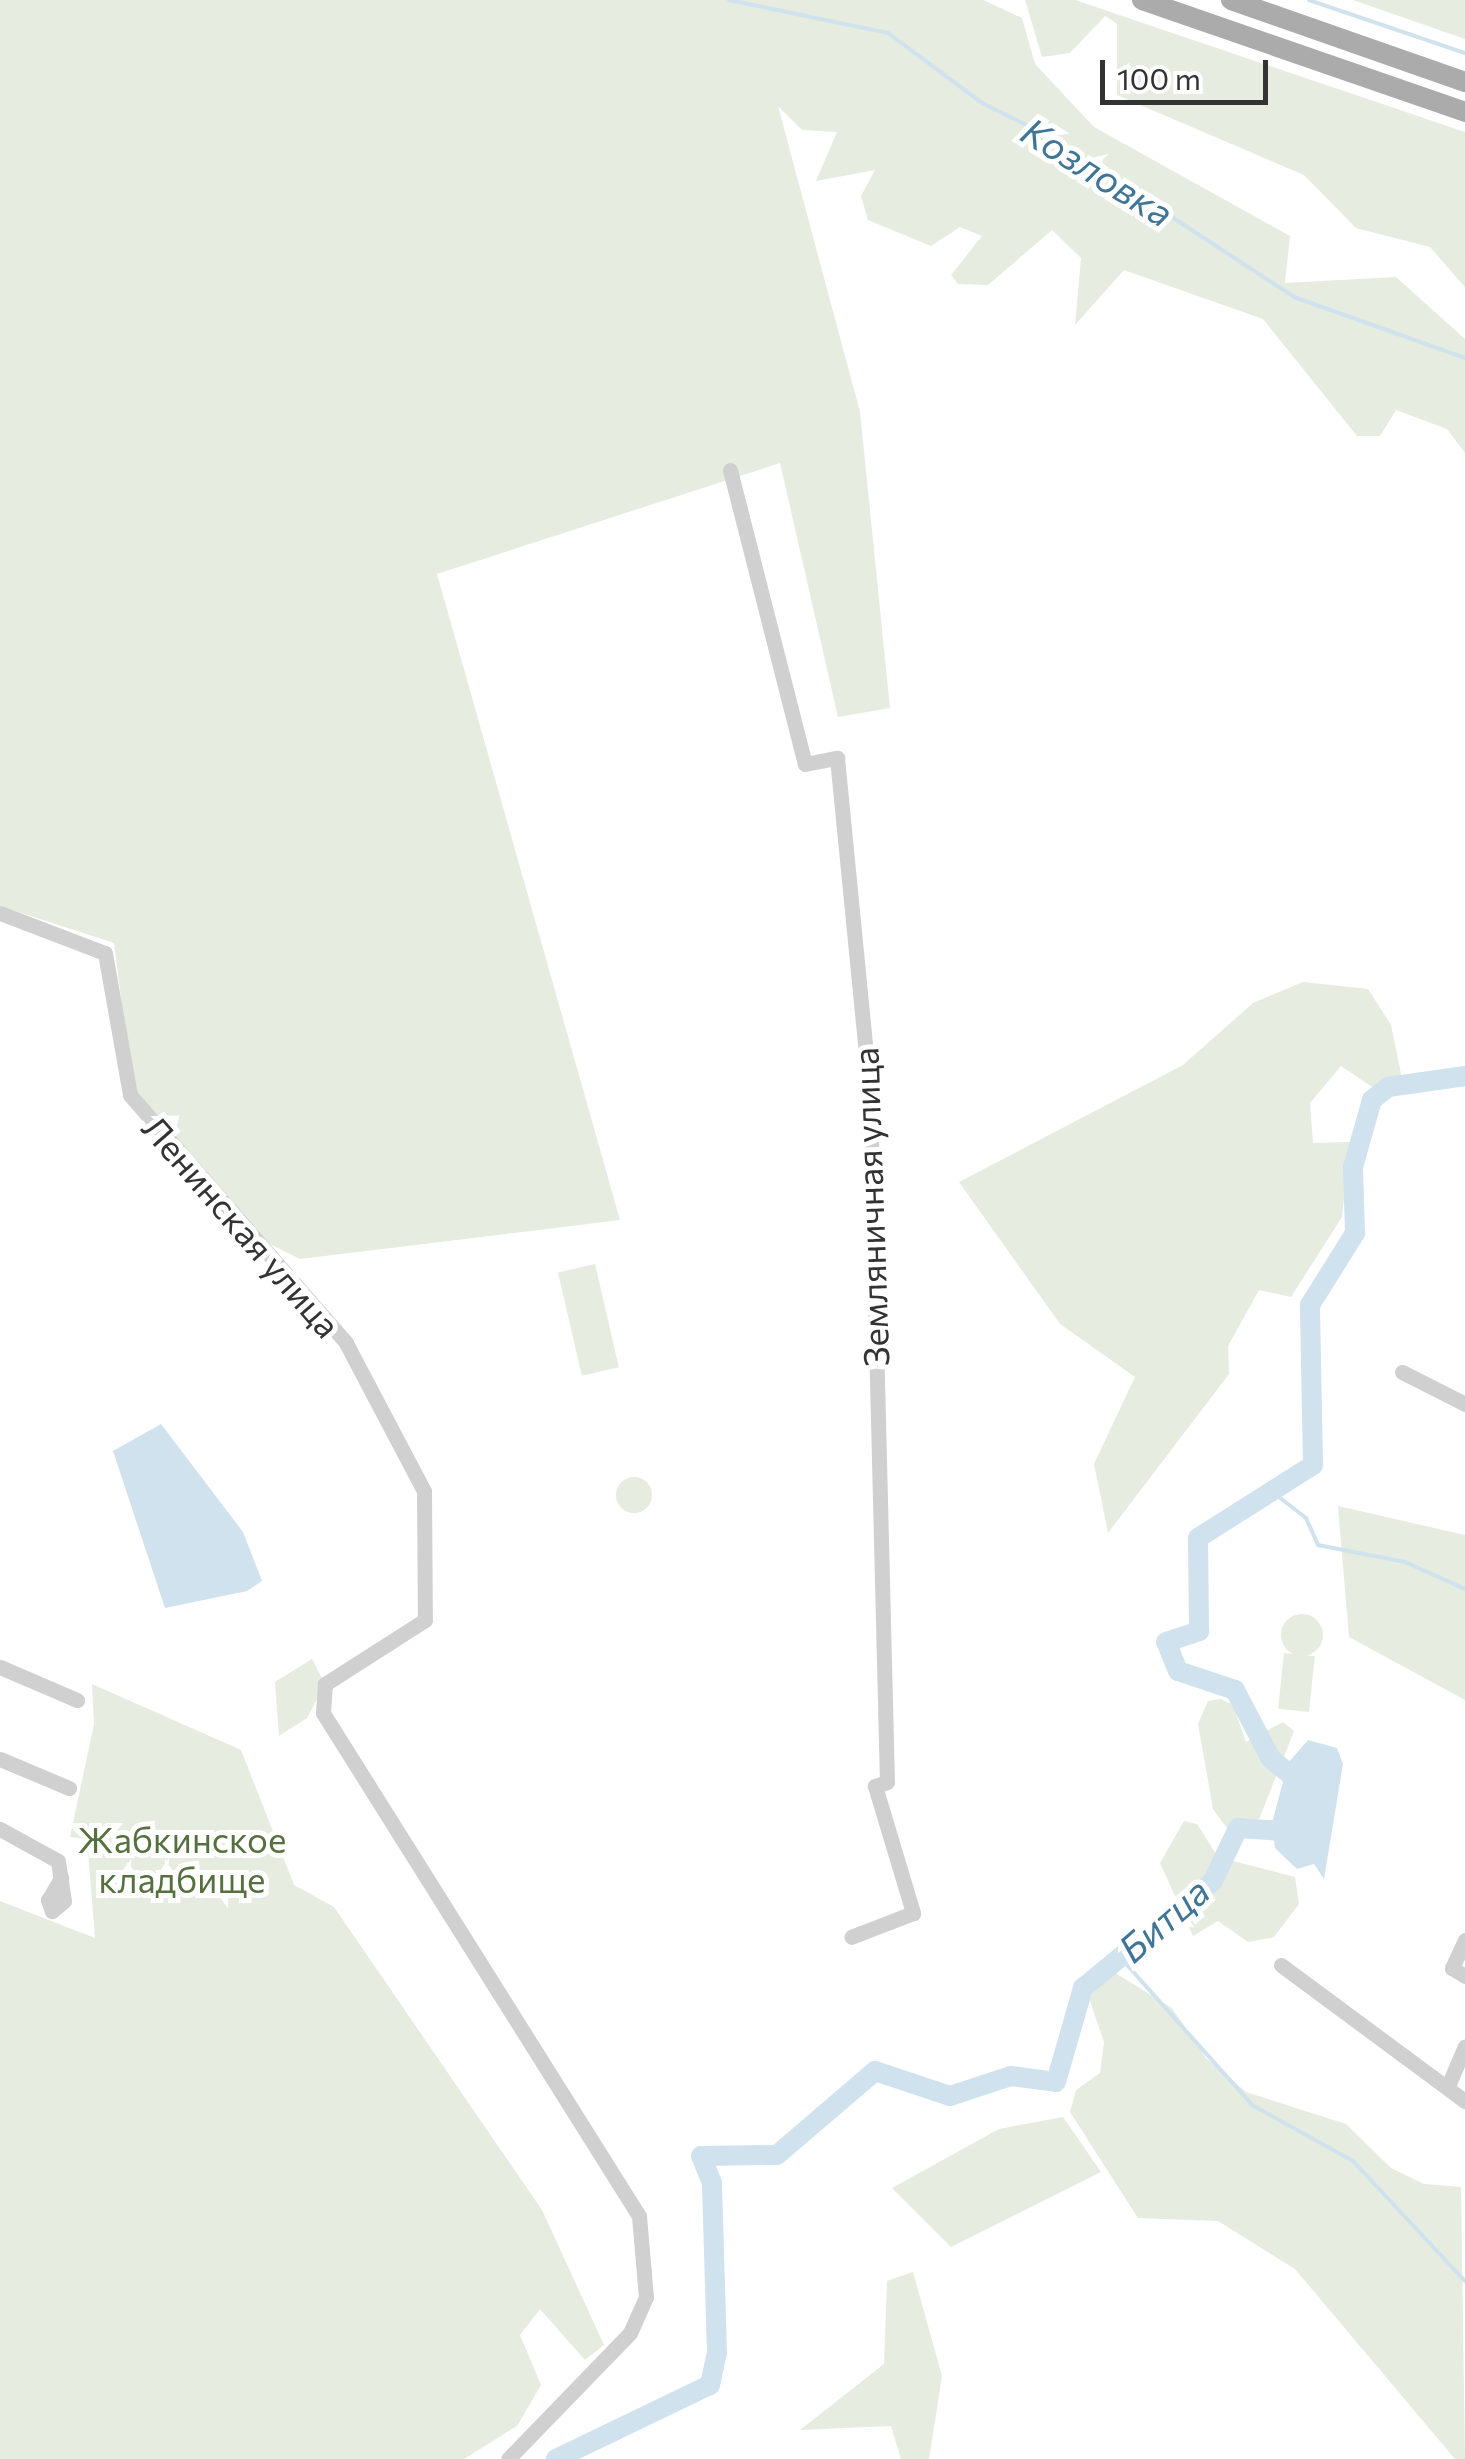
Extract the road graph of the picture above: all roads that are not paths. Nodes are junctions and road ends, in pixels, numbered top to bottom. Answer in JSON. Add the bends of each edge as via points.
{"nodes":[{"id":1,"x":1142,"y":0,"type":"edge"},
{"id":2,"x":1231,"y":0,"type":"edge"},
{"id":3,"x":1465,"y":82,"type":"edge"},
{"id":4,"x":1465,"y":112,"type":"edge"},
{"id":5,"x":730,"y":470,"type":"dead end"},
{"id":6,"x":0,"y":914,"type":"edge"},
{"id":7,"x":1402,"y":1372,"type":"dead end"},
{"id":8,"x":1465,"y":1404,"type":"edge"},
{"id":9,"x":0,"y":1668,"type":"edge"},
{"id":10,"x":76,"y":1700,"type":"dead end"},
{"id":11,"x":0,"y":1759,"type":"edge"},
{"id":12,"x":69,"y":1788,"type":"dead end"},
{"id":13,"x":0,"y":1829,"type":"edge"},
{"id":14,"x":60,"y":1878,"type":"dead end"},
{"id":15,"x":850,"y":1937,"type":"dead end"},
{"id":16,"x":1465,"y":1940,"type":"edge"},
{"id":17,"x":1282,"y":1965,"type":"dead end"},
{"id":18,"x":1465,"y":1976,"type":"edge"},
{"id":19,"x":1465,"y":2046,"type":"edge"},
{"id":20,"x":1448,"y":2086,"type":"junction"},
{"id":21,"x":1465,"y":2101,"type":"edge"},
{"id":22,"x":508,"y":2459,"type":"edge"}],
"edges":[{"from":1,"to":4,"type":"main road"},
{"from":2,"to":3,"type":"main road"},
{"from":5,"to":15,"type":"street","name":"Земляничная улица","via":[[805,764],[837,758],[870,1097],[887,1782],[876,1786],[912,1913]]},
{"from":6,"to":22,"type":"street","name":"Ленинская улица","via":[[87,940],[104,954],[121,1063],[146,1121],[330,1323],[397,1434],[430,1510],[424,1620],[324,1684],[323,1713],[639,2216],[646,2297],[630,2332]]},
{"from":7,"to":8,"type":"street"},
{"from":9,"to":10,"type":"street"},
{"from":11,"to":12,"type":"street"},
{"from":13,"to":14,"type":"street","via":[[58,1861]]},
{"from":16,"to":18,"type":"street","via":[[1452,1968]]},
{"from":17,"to":20,"type":"street"},
{"from":19,"to":20,"type":"street"},
{"from":20,"to":21,"type":"street"}]}
